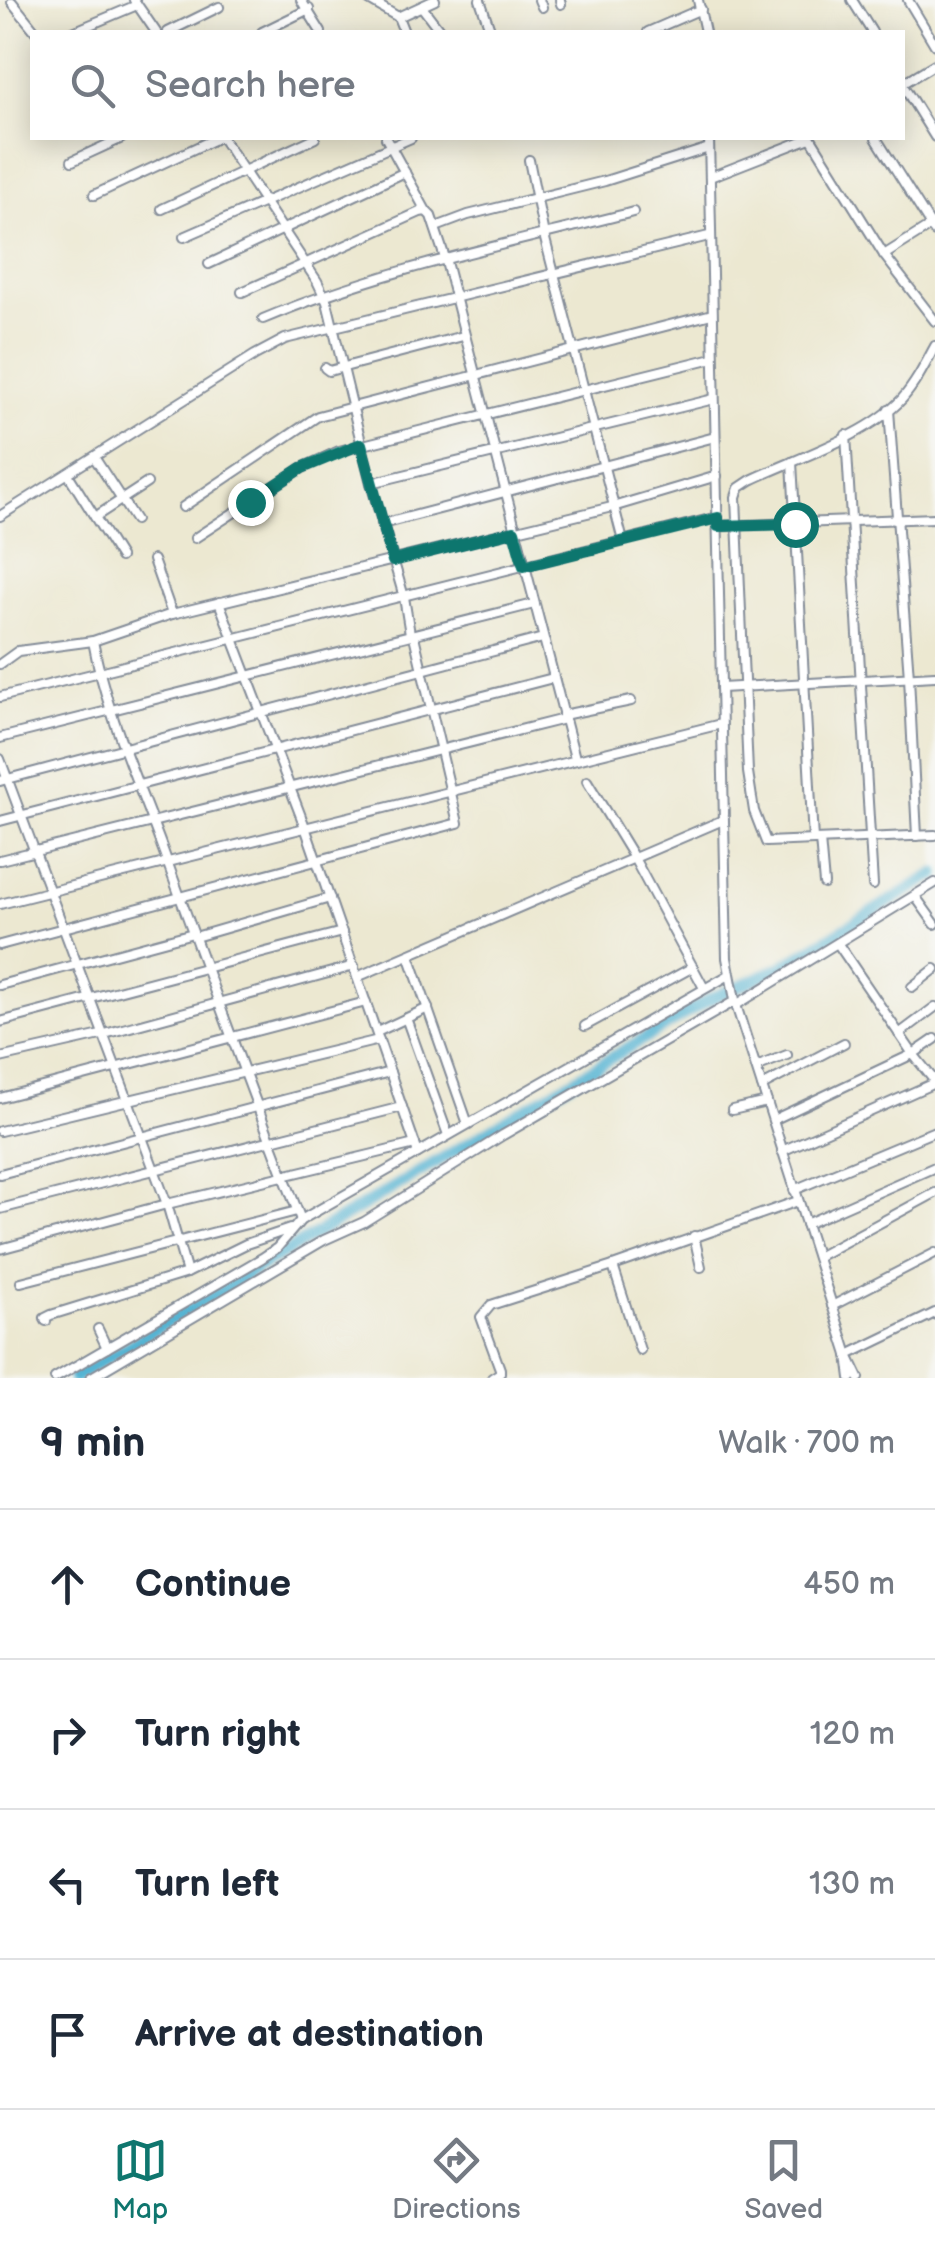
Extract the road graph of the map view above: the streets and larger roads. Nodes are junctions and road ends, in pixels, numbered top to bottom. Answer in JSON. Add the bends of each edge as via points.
{"nodes":[{"id":1,"x":301,"y":0,"type":"edge"},
{"id":2,"x":370,"y":0,"type":"edge"},
{"id":3,"x":480,"y":0,"type":"edge"},
{"id":4,"x":852,"y":0,"type":"edge"},
{"id":5,"x":908,"y":0,"type":"edge"},
{"id":6,"x":14,"y":1,"type":"edge"},
{"id":7,"x":136,"y":2,"type":"edge"},
{"id":8,"x":428,"y":3,"type":"edge"},
{"id":9,"x":700,"y":4,"type":"edge"},
{"id":10,"x":218,"y":8,"type":"dead end"},
{"id":11,"x":3,"y":9,"type":"dead end"},
{"id":12,"x":309,"y":9,"type":"junction"},
{"id":13,"x":398,"y":17,"type":"junction"},
{"id":14,"x":35,"y":30,"type":"edge"},
{"id":15,"x":77,"y":30,"type":"edge"},
{"id":16,"x":155,"y":30,"type":"edge"},
{"id":17,"x":172,"y":30,"type":"edge"},
{"id":18,"x":266,"y":30,"type":"edge"},
{"id":19,"x":320,"y":30,"type":"edge"},
{"id":20,"x":403,"y":30,"type":"edge"},
{"id":21,"x":440,"y":30,"type":"edge"},
{"id":22,"x":490,"y":30,"type":"edge"},
{"id":23,"x":652,"y":30,"type":"edge"},
{"id":24,"x":705,"y":30,"type":"edge"},
{"id":25,"x":871,"y":30,"type":"edge"},
{"id":26,"x":935,"y":45,"type":"edge"},
{"id":27,"x":935,"y":64,"type":"edge"},
{"id":28,"x":905,"y":82,"type":"edge"},
{"id":29,"x":905,"y":89,"type":"edge"},
{"id":30,"x":935,"y":137,"type":"edge"},
{"id":31,"x":118,"y":140,"type":"edge"},
{"id":32,"x":215,"y":140,"type":"edge"},
{"id":33,"x":220,"y":140,"type":"edge"},
{"id":34,"x":310,"y":140,"type":"edge"},
{"id":35,"x":709,"y":140,"type":"edge"},
{"id":36,"x":806,"y":140,"type":"edge"},
{"id":37,"x":812,"y":140,"type":"edge"},
{"id":38,"x":877,"y":140,"type":"edge"},
{"id":39,"x":389,"y":142,"type":"edge"},
{"id":40,"x":709,"y":148,"type":"junction"},
{"id":41,"x":528,"y":160,"type":"dead end"},
{"id":42,"x":72,"y":161,"type":"dead end"},
{"id":43,"x":242,"y":170,"type":"junction"},
{"id":44,"x":406,"y":172,"type":"junction"},
{"id":45,"x":710,"y":177,"type":"junction"},
{"id":46,"x":94,"y":195,"type":"dead end"},
{"id":47,"x":538,"y":198,"type":"junction"},
{"id":48,"x":262,"y":201,"type":"junction"},
{"id":49,"x":162,"y":209,"type":"dead end"},
{"id":50,"x":426,"y":211,"type":"junction"},
{"id":51,"x":633,"y":212,"type":"dead end"},
{"id":52,"x":934,"y":227,"type":"edge"},
{"id":53,"x":436,"y":228,"type":"junction"},
{"id":54,"x":282,"y":229,"type":"junction"},
{"id":55,"x":544,"y":235,"type":"junction"},
{"id":56,"x":709,"y":236,"type":"junction"},
{"id":57,"x":184,"y":237,"type":"dead end"},
{"id":58,"x":884,"y":255,"type":"junction"},
{"id":59,"x":445,"y":258,"type":"junction"},
{"id":60,"x":304,"y":263,"type":"junction"},
{"id":61,"x":209,"y":264,"type":"dead end"},
{"id":62,"x":556,"y":272,"type":"junction"},
{"id":63,"x":242,"y":292,"type":"dead end"},
{"id":64,"x":324,"y":294,"type":"junction"},
{"id":65,"x":455,"y":298,"type":"junction"},
{"id":66,"x":712,"y":314,"type":"junction"},
{"id":67,"x":263,"y":319,"type":"dead end"},
{"id":68,"x":935,"y":321,"type":"edge"},
{"id":69,"x":334,"y":326,"type":"junction"},
{"id":70,"x":464,"y":336,"type":"junction"},
{"id":71,"x":935,"y":346,"type":"edge"},
{"id":72,"x":576,"y":351,"type":"junction"},
{"id":73,"x":713,"y":358,"type":"junction"},
{"id":74,"x":345,"y":366,"type":"junction"},
{"id":75,"x":325,"y":368,"type":"dead end"},
{"id":76,"x":475,"y":375,"type":"junction"},
{"id":77,"x":586,"y":389,"type":"junction"},
{"id":78,"x":714,"y":398,"type":"junction"},
{"id":79,"x":354,"y":405,"type":"junction"},
{"id":80,"x":889,"y":410,"type":"junction"},
{"id":81,"x":484,"y":414,"type":"junction"},
{"id":82,"x":595,"y":427,"type":"junction"},
{"id":83,"x":846,"y":435,"type":"junction"},
{"id":84,"x":715,"y":437,"type":"junction"},
{"id":85,"x":361,"y":444,"type":"junction"},
{"id":86,"x":494,"y":452,"type":"junction"},
{"id":87,"x":94,"y":457,"type":"junction"},
{"id":88,"x":792,"y":462,"type":"junction"},
{"id":89,"x":605,"y":465,"type":"junction"},
{"id":90,"x":68,"y":474,"type":"junction"},
{"id":91,"x":717,"y":476,"type":"junction"},
{"id":92,"x":147,"y":483,"type":"dead end"},
{"id":93,"x":371,"y":484,"type":"junction"},
{"id":94,"x":505,"y":491,"type":"junction"},
{"id":95,"x":122,"y":500,"type":"junction"},
{"id":96,"x":616,"y":506,"type":"junction"},
{"id":97,"x":183,"y":507,"type":"dead end"},
{"id":98,"x":0,"y":516,"type":"edge"},
{"id":99,"x":95,"y":517,"type":"junction"},
{"id":100,"x":935,"y":518,"type":"edge"},
{"id":101,"x":135,"y":520,"type":"dead end"},
{"id":102,"x":897,"y":520,"type":"junction"},
{"id":103,"x":853,"y":521,"type":"junction"},
{"id":104,"x":382,"y":524,"type":"junction"},
{"id":105,"x":795,"y":524,"type":"junction"},
{"id":106,"x":725,"y":525,"type":"junction"},
{"id":107,"x":514,"y":531,"type":"junction"},
{"id":108,"x":195,"y":538,"type":"dead end"},
{"id":109,"x":623,"y":541,"type":"junction"},
{"id":110,"x":120,"y":556,"type":"dead end"},
{"id":111,"x":153,"y":560,"type":"dead end"},
{"id":112,"x":393,"y":561,"type":"junction"},
{"id":113,"x":524,"y":566,"type":"junction"},
{"id":114,"x":404,"y":597,"type":"junction"},
{"id":115,"x":219,"y":602,"type":"junction"},
{"id":116,"x":534,"y":604,"type":"junction"},
{"id":117,"x":172,"y":614,"type":"junction"},
{"id":118,"x":410,"y":634,"type":"junction"},
{"id":119,"x":542,"y":638,"type":"junction"},
{"id":120,"x":233,"y":639,"type":"junction"},
{"id":121,"x":93,"y":641,"type":"junction"},
{"id":122,"x":0,"y":664,"type":"edge"},
{"id":123,"x":422,"y":670,"type":"junction"},
{"id":124,"x":99,"y":674,"type":"junction"},
{"id":125,"x":246,"y":676,"type":"junction"},
{"id":126,"x":935,"y":676,"type":"edge"},
{"id":127,"x":910,"y":677,"type":"junction"},
{"id":128,"x":553,"y":678,"type":"junction"},
{"id":129,"x":860,"y":680,"type":"junction"},
{"id":130,"x":804,"y":684,"type":"junction"},
{"id":131,"x":725,"y":688,"type":"junction"},
{"id":132,"x":742,"y":688,"type":"junction"},
{"id":133,"x":0,"y":697,"type":"edge"},
{"id":134,"x":631,"y":702,"type":"dead end"},
{"id":135,"x":112,"y":709,"type":"junction"},
{"id":136,"x":432,"y":710,"type":"junction"},
{"id":137,"x":262,"y":712,"type":"junction"},
{"id":138,"x":563,"y":717,"type":"junction"},
{"id":139,"x":721,"y":724,"type":"junction"},
{"id":140,"x":0,"y":738,"type":"edge"},
{"id":141,"x":126,"y":748,"type":"junction"},
{"id":142,"x":442,"y":749,"type":"junction"},
{"id":143,"x":277,"y":750,"type":"junction"},
{"id":144,"x":575,"y":758,"type":"junction"},
{"id":145,"x":0,"y":759,"type":"edge"},
{"id":146,"x":4,"y":780,"type":"edge"},
{"id":147,"x":587,"y":781,"type":"dead end"},
{"id":148,"x":139,"y":785,"type":"junction"},
{"id":149,"x":290,"y":786,"type":"junction"},
{"id":150,"x":452,"y":790,"type":"junction"},
{"id":151,"x":22,"y":816,"type":"junction"},
{"id":152,"x":723,"y":820,"type":"junction"},
{"id":153,"x":0,"y":821,"type":"edge"},
{"id":154,"x":152,"y":821,"type":"junction"},
{"id":155,"x":305,"y":828,"type":"junction"},
{"id":156,"x":935,"y":835,"type":"edge"},
{"id":157,"x":918,"y":836,"type":"junction"},
{"id":158,"x":868,"y":838,"type":"junction"},
{"id":159,"x":816,"y":840,"type":"junction"},
{"id":160,"x":35,"y":851,"type":"junction"},
{"id":161,"x":634,"y":858,"type":"junction"},
{"id":162,"x":0,"y":860,"type":"edge"},
{"id":163,"x":167,"y":862,"type":"junction"},
{"id":164,"x":317,"y":862,"type":"junction"},
{"id":165,"x":824,"y":884,"type":"dead end"},
{"id":166,"x":935,"y":884,"type":"edge"},
{"id":167,"x":873,"y":885,"type":"dead end"},
{"id":168,"x":50,"y":891,"type":"junction"},
{"id":169,"x":180,"y":896,"type":"junction"},
{"id":170,"x":915,"y":896,"type":"junction"},
{"id":171,"x":330,"y":898,"type":"junction"},
{"id":172,"x":0,"y":904,"type":"edge"},
{"id":173,"x":935,"y":924,"type":"edge"},
{"id":174,"x":63,"y":928,"type":"junction"},
{"id":175,"x":342,"y":932,"type":"junction"},
{"id":176,"x":194,"y":935,"type":"junction"},
{"id":177,"x":838,"y":944,"type":"junction"},
{"id":178,"x":0,"y":945,"type":"edge"},
{"id":179,"x":409,"y":955,"type":"junction"},
{"id":180,"x":76,"y":964,"type":"junction"},
{"id":181,"x":354,"y":966,"type":"junction"},
{"id":182,"x":693,"y":967,"type":"junction"},
{"id":183,"x":206,"y":968,"type":"junction"},
{"id":184,"x":935,"y":969,"type":"edge"},
{"id":185,"x":357,"y":977,"type":"junction"},
{"id":186,"x":730,"y":977,"type":"junction"},
{"id":187,"x":0,"y":985,"type":"edge"},
{"id":188,"x":912,"y":986,"type":"dead end"},
{"id":189,"x":704,"y":988,"type":"junction"},
{"id":190,"x":89,"y":1000,"type":"junction"},
{"id":191,"x":735,"y":1001,"type":"junction"},
{"id":192,"x":366,"y":1002,"type":"junction"},
{"id":193,"x":218,"y":1004,"type":"junction"},
{"id":194,"x":428,"y":1008,"type":"junction"},
{"id":195,"x":935,"y":1008,"type":"edge"},
{"id":196,"x":406,"y":1018,"type":"junction"},
{"id":197,"x":0,"y":1022,"type":"edge"},
{"id":198,"x":586,"y":1026,"type":"dead end"},
{"id":199,"x":102,"y":1034,"type":"junction"},
{"id":200,"x":898,"y":1034,"type":"junction"},
{"id":201,"x":378,"y":1036,"type":"junction"},
{"id":202,"x":231,"y":1037,"type":"junction"},
{"id":203,"x":935,"y":1039,"type":"edge"},
{"id":204,"x":844,"y":1044,"type":"dead end"},
{"id":205,"x":913,"y":1054,"type":"junction"},
{"id":206,"x":787,"y":1056,"type":"dead end"},
{"id":207,"x":0,"y":1058,"type":"edge"},
{"id":208,"x":756,"y":1067,"type":"junction"},
{"id":209,"x":113,"y":1068,"type":"junction"},
{"id":210,"x":390,"y":1072,"type":"junction"},
{"id":211,"x":244,"y":1074,"type":"junction"},
{"id":212,"x":762,"y":1086,"type":"junction"},
{"id":213,"x":0,"y":1098,"type":"edge"},
{"id":214,"x":130,"y":1102,"type":"junction"},
{"id":215,"x":767,"y":1102,"type":"junction"},
{"id":216,"x":255,"y":1105,"type":"junction"},
{"id":217,"x":402,"y":1107,"type":"junction"},
{"id":218,"x":732,"y":1110,"type":"dead end"},
{"id":219,"x":773,"y":1120,"type":"junction"},
{"id":220,"x":468,"y":1124,"type":"junction"},
{"id":221,"x":0,"y":1131,"type":"edge"},
{"id":222,"x":935,"y":1131,"type":"edge"},
{"id":223,"x":448,"y":1135,"type":"junction"},
{"id":224,"x":140,"y":1137,"type":"junction"},
{"id":225,"x":268,"y":1141,"type":"junction"},
{"id":226,"x":416,"y":1148,"type":"junction"},
{"id":227,"x":782,"y":1151,"type":"junction"},
{"id":228,"x":935,"y":1167,"type":"edge"},
{"id":229,"x":154,"y":1170,"type":"junction"},
{"id":230,"x":0,"y":1174,"type":"edge"},
{"id":231,"x":285,"y":1176,"type":"junction"},
{"id":232,"x":794,"y":1190,"type":"junction"},
{"id":233,"x":935,"y":1193,"type":"edge"},
{"id":234,"x":798,"y":1201,"type":"junction"},
{"id":235,"x":167,"y":1204,"type":"junction"},
{"id":236,"x":0,"y":1209,"type":"edge"},
{"id":237,"x":299,"y":1216,"type":"junction"},
{"id":238,"x":806,"y":1224,"type":"junction"},
{"id":239,"x":292,"y":1229,"type":"junction"},
{"id":240,"x":694,"y":1236,"type":"junction"},
{"id":241,"x":175,"y":1241,"type":"junction"},
{"id":242,"x":0,"y":1249,"type":"edge"},
{"id":243,"x":935,"y":1253,"type":"edge"},
{"id":244,"x":817,"y":1257,"type":"junction"},
{"id":245,"x":613,"y":1266,"type":"junction"},
{"id":246,"x":701,"y":1267,"type":"dead end"},
{"id":247,"x":187,"y":1273,"type":"junction"},
{"id":248,"x":20,"y":1282,"type":"dead end"},
{"id":249,"x":832,"y":1306,"type":"junction"},
{"id":250,"x":935,"y":1313,"type":"edge"},
{"id":251,"x":46,"y":1321,"type":"dead end"},
{"id":252,"x":98,"y":1329,"type":"dead end"},
{"id":253,"x":107,"y":1348,"type":"junction"},
{"id":254,"x":640,"y":1350,"type":"dead end"},
{"id":255,"x":848,"y":1355,"type":"junction"},
{"id":256,"x":55,"y":1378,"type":"edge"},
{"id":257,"x":90,"y":1378,"type":"edge"},
{"id":258,"x":492,"y":1378,"type":"edge"},
{"id":259,"x":851,"y":1378,"type":"edge"},
{"id":260,"x":859,"y":1378,"type":"edge"}],
"edges":[{"from":1,"to":12,"type":"street"},
{"from":2,"to":13,"type":"street"},
{"from":3,"to":22,"type":"street"},
{"from":4,"to":25,"type":"street"},
{"from":5,"to":26,"type":"street"},
{"from":6,"to":11,"type":"street"},
{"from":6,"to":14,"type":"street"},
{"from":7,"to":15,"type":"street"},
{"from":7,"to":16,"type":"street"},
{"from":8,"to":13,"type":"street"},
{"from":8,"to":21,"type":"street"},
{"from":9,"to":23,"type":"street"},
{"from":9,"to":24,"type":"street"},
{"from":10,"to":17,"type":"street"},
{"from":12,"to":18,"type":"street"},
{"from":12,"to":19,"type":"street"},
{"from":13,"to":20,"type":"street"},
{"from":27,"to":28,"type":"street"},
{"from":29,"to":30,"type":"street"},
{"from":31,"to":42,"type":"street"},
{"from":32,"to":46,"type":"street"},
{"from":33,"to":43,"type":"street"},
{"from":34,"to":43,"type":"street"},
{"from":35,"to":40,"type":"street"},
{"from":36,"to":45,"type":"street"},
{"from":37,"to":58,"type":"street"},
{"from":38,"to":52,"type":"street"},
{"from":39,"to":44,"type":"street"},
{"from":39,"to":48,"type":"street"},
{"from":40,"to":45,"type":"street"},
{"from":40,"to":47,"type":"street"},
{"from":41,"to":47,"type":"street"},
{"from":43,"to":48,"type":"street"},
{"from":43,"to":49,"type":"street"},
{"from":44,"to":50,"type":"street"},
{"from":44,"to":54,"type":"street"},
{"from":45,"to":56,"type":"street"},
{"from":47,"to":53,"type":"street"},
{"from":47,"to":55,"type":"street"},
{"from":48,"to":54,"type":"street"},
{"from":48,"to":57,"type":"street"},
{"from":50,"to":53,"type":"street"},
{"from":50,"to":60,"type":"street"},
{"from":51,"to":55,"type":"street"},
{"from":52,"to":58,"type":"street"},
{"from":53,"to":59,"type":"street"},
{"from":54,"to":60,"type":"street"},
{"from":54,"to":61,"type":"street"},
{"from":55,"to":59,"type":"street"},
{"from":55,"to":62,"type":"street"},
{"from":56,"to":62,"type":"street"},
{"from":56,"to":66,"type":"street"},
{"from":58,"to":68,"type":"street"},
{"from":59,"to":64,"type":"street"},
{"from":59,"to":65,"type":"street"},
{"from":60,"to":63,"type":"street"},
{"from":60,"to":64,"type":"street"},
{"from":62,"to":65,"type":"street"},
{"from":62,"to":72,"type":"street"},
{"from":64,"to":67,"type":"street"},
{"from":64,"to":69,"type":"street"},
{"from":65,"to":69,"type":"street"},
{"from":65,"to":70,"type":"street"},
{"from":66,"to":72,"type":"street"},
{"from":66,"to":73,"type":"street"},
{"from":69,"to":74,"type":"street"},
{"from":69,"to":87,"type":"street","via":[[255,355]]},
{"from":70,"to":74,"type":"street"},
{"from":70,"to":76,"type":"street"},
{"from":71,"to":80,"type":"street","via":[[923,372]]},
{"from":72,"to":76,"type":"street"},
{"from":72,"to":77,"type":"street"},
{"from":73,"to":77,"type":"street"},
{"from":73,"to":78,"type":"street"},
{"from":74,"to":75,"type":"street"},
{"from":74,"to":79,"type":"street"},
{"from":76,"to":79,"type":"street"},
{"from":76,"to":81,"type":"street"},
{"from":77,"to":81,"type":"street"},
{"from":77,"to":82,"type":"street"},
{"from":78,"to":82,"type":"street"},
{"from":78,"to":84,"type":"street"},
{"from":79,"to":85,"type":"street"},
{"from":79,"to":97,"type":"street","via":[[318,416]]},
{"from":80,"to":83,"type":"street"},
{"from":80,"to":102,"type":"street"},
{"from":81,"to":85,"type":"street"},
{"from":81,"to":86,"type":"street"},
{"from":82,"to":86,"type":"street"},
{"from":82,"to":89,"type":"street"},
{"from":83,"to":88,"type":"street"},
{"from":83,"to":103,"type":"street"},
{"from":84,"to":89,"type":"street"},
{"from":84,"to":91,"type":"street"},
{"from":85,"to":93,"type":"street"},
{"from":85,"to":108,"type":"street","via":[[302,468]]},
{"from":86,"to":93,"type":"street"},
{"from":86,"to":94,"type":"street"},
{"from":87,"to":90,"type":"street"},
{"from":87,"to":95,"type":"street"},
{"from":88,"to":105,"type":"street"},
{"from":88,"to":106,"type":"street","via":[[739,488]]},
{"from":89,"to":94,"type":"street"},
{"from":89,"to":96,"type":"street"},
{"from":90,"to":98,"type":"street"},
{"from":90,"to":99,"type":"street"},
{"from":91,"to":96,"type":"street"},
{"from":91,"to":106,"type":"street"},
{"from":92,"to":95,"type":"street"},
{"from":93,"to":104,"type":"street"},
{"from":94,"to":104,"type":"street"},
{"from":94,"to":107,"type":"street"},
{"from":95,"to":99,"type":"street"},
{"from":95,"to":101,"type":"street"},
{"from":96,"to":107,"type":"street"},
{"from":96,"to":109,"type":"street"},
{"from":99,"to":110,"type":"street"},
{"from":100,"to":102,"type":"street"},
{"from":102,"to":103,"type":"street"},
{"from":102,"to":127,"type":"street"},
{"from":103,"to":105,"type":"street"},
{"from":103,"to":129,"type":"street"},
{"from":104,"to":112,"type":"street"},
{"from":105,"to":106,"type":"street"},
{"from":105,"to":130,"type":"street"},
{"from":106,"to":109,"type":"street"},
{"from":106,"to":131,"type":"street"},
{"from":106,"to":132,"type":"street"},
{"from":107,"to":112,"type":"street"},
{"from":107,"to":113,"type":"street"},
{"from":109,"to":113,"type":"street"},
{"from":111,"to":117,"type":"street"},
{"from":112,"to":114,"type":"street"},
{"from":112,"to":115,"type":"street"},
{"from":113,"to":114,"type":"street"},
{"from":113,"to":116,"type":"street"},
{"from":114,"to":118,"type":"street"},
{"from":114,"to":120,"type":"street"},
{"from":115,"to":117,"type":"street"},
{"from":115,"to":120,"type":"street"},
{"from":116,"to":118,"type":"street"},
{"from":116,"to":119,"type":"street"},
{"from":117,"to":121,"type":"street"},
{"from":118,"to":123,"type":"street"},
{"from":118,"to":125,"type":"street"},
{"from":119,"to":123,"type":"street"},
{"from":119,"to":128,"type":"street"},
{"from":120,"to":124,"type":"street"},
{"from":120,"to":125,"type":"street"},
{"from":121,"to":122,"type":"street","via":[[18,650]]},
{"from":121,"to":124,"type":"street"},
{"from":123,"to":136,"type":"street"},
{"from":123,"to":137,"type":"street"},
{"from":124,"to":133,"type":"street"},
{"from":124,"to":135,"type":"street"},
{"from":125,"to":135,"type":"street"},
{"from":125,"to":137,"type":"street"},
{"from":126,"to":127,"type":"street"},
{"from":127,"to":129,"type":"street"},
{"from":127,"to":157,"type":"street"},
{"from":128,"to":136,"type":"street"},
{"from":128,"to":138,"type":"street"},
{"from":129,"to":130,"type":"street"},
{"from":129,"to":158,"type":"street"},
{"from":130,"to":132,"type":"street"},
{"from":130,"to":159,"type":"street"},
{"from":131,"to":132,"type":"street"},
{"from":131,"to":139,"type":"street"},
{"from":132,"to":159,"type":"street","via":[[759,828],[766,842]]},
{"from":134,"to":138,"type":"street"},
{"from":135,"to":140,"type":"street"},
{"from":135,"to":141,"type":"street"},
{"from":136,"to":142,"type":"street"},
{"from":136,"to":143,"type":"street"},
{"from":137,"to":141,"type":"street"},
{"from":137,"to":143,"type":"street"},
{"from":138,"to":142,"type":"street"},
{"from":138,"to":144,"type":"street"},
{"from":139,"to":144,"type":"street"},
{"from":139,"to":152,"type":"street"},
{"from":141,"to":146,"type":"street"},
{"from":141,"to":148,"type":"street"},
{"from":142,"to":149,"type":"street"},
{"from":142,"to":150,"type":"street"},
{"from":143,"to":148,"type":"street"},
{"from":143,"to":149,"type":"street"},
{"from":144,"to":150,"type":"street"},
{"from":145,"to":146,"type":"street"},
{"from":146,"to":151,"type":"street"},
{"from":147,"to":161,"type":"street"},
{"from":148,"to":151,"type":"street"},
{"from":148,"to":154,"type":"street"},
{"from":149,"to":154,"type":"street"},
{"from":149,"to":155,"type":"street"},
{"from":150,"to":155,"type":"street"},
{"from":150,"to":164,"type":"street","via":[[456,824]]},
{"from":151,"to":153,"type":"street"},
{"from":151,"to":160,"type":"street"},
{"from":152,"to":161,"type":"street"},
{"from":152,"to":186,"type":"street"},
{"from":154,"to":160,"type":"street"},
{"from":154,"to":163,"type":"street"},
{"from":155,"to":163,"type":"street"},
{"from":155,"to":164,"type":"street"},
{"from":156,"to":157,"type":"street"},
{"from":157,"to":158,"type":"street"},
{"from":158,"to":159,"type":"street"},
{"from":158,"to":167,"type":"street"},
{"from":159,"to":165,"type":"street"},
{"from":160,"to":162,"type":"street"},
{"from":160,"to":168,"type":"street"},
{"from":161,"to":179,"type":"street"},
{"from":161,"to":182,"type":"street"},
{"from":163,"to":168,"type":"street"},
{"from":163,"to":169,"type":"street"},
{"from":164,"to":169,"type":"street"},
{"from":164,"to":171,"type":"street"},
{"from":166,"to":170,"type":"street"},
{"from":168,"to":172,"type":"street"},
{"from":168,"to":174,"type":"street"},
{"from":169,"to":174,"type":"street"},
{"from":169,"to":176,"type":"street"},
{"from":170,"to":173,"type":"street"},
{"from":170,"to":177,"type":"street"},
{"from":171,"to":175,"type":"street"},
{"from":171,"to":176,"type":"street"},
{"from":174,"to":178,"type":"street"},
{"from":174,"to":180,"type":"street"},
{"from":175,"to":181,"type":"street"},
{"from":175,"to":183,"type":"street"},
{"from":176,"to":180,"type":"street"},
{"from":176,"to":183,"type":"street"},
{"from":177,"to":191,"type":"street"},
{"from":177,"to":200,"type":"street"},
{"from":179,"to":185,"type":"street"},
{"from":179,"to":194,"type":"street"},
{"from":180,"to":187,"type":"street"},
{"from":180,"to":190,"type":"street"},
{"from":181,"to":185,"type":"street"},
{"from":181,"to":193,"type":"street"},
{"from":182,"to":189,"type":"street"},
{"from":182,"to":198,"type":"street"},
{"from":183,"to":190,"type":"street"},
{"from":183,"to":193,"type":"street"},
{"from":184,"to":188,"type":"street"},
{"from":185,"to":192,"type":"street"},
{"from":186,"to":189,"type":"street"},
{"from":186,"to":191,"type":"street"},
{"from":189,"to":220,"type":"street"},
{"from":190,"to":197,"type":"street"},
{"from":190,"to":199,"type":"street"},
{"from":191,"to":208,"type":"street"},
{"from":191,"to":257,"type":"street"},
{"from":192,"to":201,"type":"street"},
{"from":192,"to":202,"type":"street"},
{"from":193,"to":199,"type":"street"},
{"from":193,"to":202,"type":"street"},
{"from":194,"to":196,"type":"street"},
{"from":194,"to":220,"type":"street"},
{"from":195,"to":200,"type":"street"},
{"from":196,"to":201,"type":"street"},
{"from":196,"to":223,"type":"street"},
{"from":199,"to":207,"type":"street"},
{"from":199,"to":209,"type":"street"},
{"from":200,"to":205,"type":"street"},
{"from":201,"to":210,"type":"street"},
{"from":201,"to":211,"type":"street"},
{"from":202,"to":209,"type":"street"},
{"from":202,"to":211,"type":"street"},
{"from":203,"to":205,"type":"street"},
{"from":204,"to":212,"type":"street"},
{"from":205,"to":219,"type":"street"},
{"from":205,"to":227,"type":"street","via":[[932,1084]]},
{"from":206,"to":208,"type":"street"},
{"from":208,"to":212,"type":"street"},
{"from":209,"to":213,"type":"street"},
{"from":209,"to":214,"type":"street"},
{"from":210,"to":216,"type":"street"},
{"from":210,"to":217,"type":"street"},
{"from":211,"to":214,"type":"street"},
{"from":211,"to":216,"type":"street"},
{"from":212,"to":215,"type":"street"},
{"from":214,"to":221,"type":"street"},
{"from":214,"to":224,"type":"street"},
{"from":215,"to":218,"type":"street"},
{"from":215,"to":219,"type":"street"},
{"from":216,"to":224,"type":"street"},
{"from":216,"to":225,"type":"street"},
{"from":217,"to":225,"type":"street"},
{"from":217,"to":226,"type":"street"},
{"from":219,"to":227,"type":"street"},
{"from":220,"to":223,"type":"street"},
{"from":222,"to":232,"type":"street"},
{"from":223,"to":226,"type":"street"},
{"from":224,"to":229,"type":"street"},
{"from":224,"to":230,"type":"street"},
{"from":225,"to":229,"type":"street"},
{"from":225,"to":231,"type":"street"},
{"from":226,"to":231,"type":"street"},
{"from":226,"to":237,"type":"street"},
{"from":227,"to":232,"type":"street"},
{"from":228,"to":238,"type":"street"},
{"from":229,"to":235,"type":"street"},
{"from":229,"to":236,"type":"street"},
{"from":231,"to":235,"type":"street"},
{"from":231,"to":237,"type":"street"},
{"from":232,"to":234,"type":"street"},
{"from":233,"to":244,"type":"street"},
{"from":234,"to":238,"type":"street"},
{"from":234,"to":240,"type":"street"},
{"from":235,"to":241,"type":"street"},
{"from":235,"to":242,"type":"street"},
{"from":237,"to":239,"type":"street"},
{"from":237,"to":241,"type":"street"},
{"from":238,"to":244,"type":"street"},
{"from":239,"to":247,"type":"street"},
{"from":239,"to":253,"type":"street","via":[[277,1248]]},
{"from":240,"to":245,"type":"street"},
{"from":240,"to":246,"type":"street"},
{"from":241,"to":247,"type":"street"},
{"from":241,"to":248,"type":"street"},
{"from":243,"to":249,"type":"street"},
{"from":244,"to":249,"type":"street"},
{"from":245,"to":254,"type":"street"},
{"from":245,"to":258,"type":"street","via":[[486,1308],[482,1318],[500,1369]]},
{"from":247,"to":251,"type":"street"},
{"from":249,"to":255,"type":"street"},
{"from":250,"to":255,"type":"street"},
{"from":252,"to":253,"type":"street"},
{"from":253,"to":256,"type":"street"},
{"from":255,"to":259,"type":"street"},
{"from":255,"to":260,"type":"street"}]}
